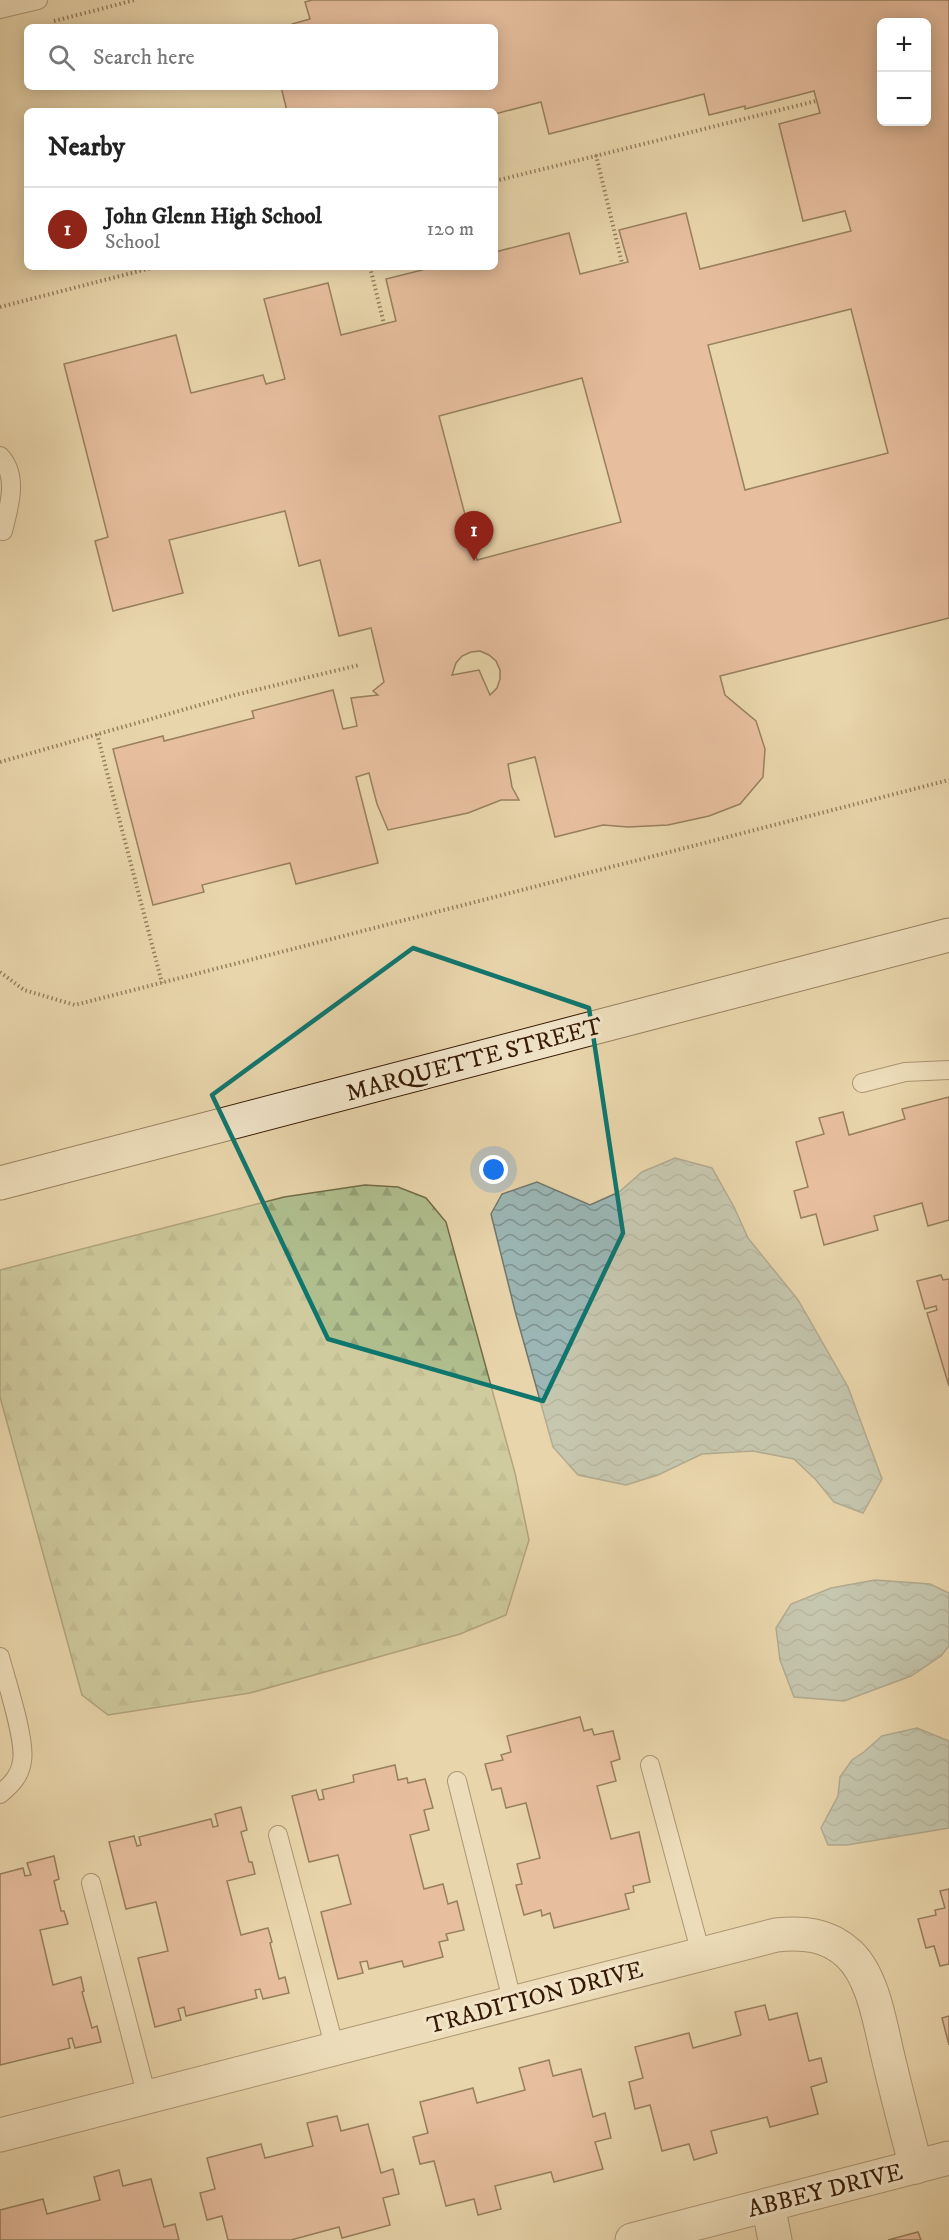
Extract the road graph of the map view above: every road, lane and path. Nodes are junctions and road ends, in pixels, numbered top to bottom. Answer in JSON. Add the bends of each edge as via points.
{"nodes":[{"id":1,"x":38,"y":0,"type":"edge"},
{"id":2,"x":135,"y":0,"type":"edge"},
{"id":3,"x":0,"y":9,"type":"edge"},
{"id":4,"x":51,"y":22,"type":"dead end"},
{"id":5,"x":816,"y":100,"type":"dead end"},
{"id":6,"x":596,"y":155,"type":"junction"},
{"id":7,"x":498,"y":180,"type":"edge"},
{"id":8,"x":622,"y":263,"type":"dead end"},
{"id":9,"x":143,"y":270,"type":"edge"},
{"id":10,"x":371,"y":270,"type":"edge"},
{"id":11,"x":0,"y":307,"type":"edge"},
{"id":12,"x":384,"y":324,"type":"dead end"},
{"id":13,"x":0,"y":456,"type":"edge"},
{"id":14,"x":3,"y":531,"type":"dead end"},
{"id":15,"x":359,"y":665,"type":"dead end"},
{"id":16,"x":97,"y":734,"type":"junction"},
{"id":17,"x":0,"y":762,"type":"edge"},
{"id":18,"x":949,"y":780,"type":"edge"},
{"id":19,"x":949,"y":935,"type":"edge"},
{"id":20,"x":0,"y":972,"type":"edge"},
{"id":21,"x":162,"y":983,"type":"junction"},
{"id":22,"x":949,"y":1070,"type":"edge"},
{"id":23,"x":862,"y":1083,"type":"dead end"},
{"id":24,"x":0,"y":1183,"type":"edge"},
{"id":25,"x":0,"y":1657,"type":"edge"},
{"id":26,"x":650,"y":1765,"type":"dead end"},
{"id":27,"x":457,"y":1781,"type":"dead end"},
{"id":28,"x":0,"y":1794,"type":"edge"},
{"id":29,"x":278,"y":1835,"type":"dead end"},
{"id":30,"x":91,"y":1883,"type":"dead end"},
{"id":31,"x":702,"y":1954,"type":"junction"},
{"id":32,"x":513,"y":2004,"type":"junction"},
{"id":33,"x":335,"y":2049,"type":"junction"},
{"id":34,"x":147,"y":2097,"type":"junction"},
{"id":35,"x":0,"y":2135,"type":"edge"},
{"id":36,"x":949,"y":2158,"type":"edge"},
{"id":37,"x":915,"y":2167,"type":"junction"},
{"id":38,"x":768,"y":2205,"type":"junction"},
{"id":39,"x":632,"y":2240,"type":"edge"},
{"id":40,"x":775,"y":2240,"type":"edge"}],
"edges":[{"from":1,"to":3,"type":"lane"},
{"from":2,"to":4,"type":"path"},
{"from":5,"to":6,"type":"path"},
{"from":6,"to":7,"type":"path"},
{"from":6,"to":8,"type":"path"},
{"from":9,"to":11,"type":"path"},
{"from":10,"to":12,"type":"path"},
{"from":13,"to":14,"type":"lane","via":[[12,479]]},
{"from":15,"to":16,"type":"path"},
{"from":16,"to":17,"type":"path"},
{"from":16,"to":21,"type":"path"},
{"from":18,"to":21,"type":"path"},
{"from":19,"to":24,"type":"street","name":"MARQUETTE STREET"},
{"from":20,"to":21,"type":"path","via":[[24,990],[75,1005]]},
{"from":22,"to":23,"type":"lane","via":[[905,1072]]},
{"from":25,"to":28,"type":"lane","via":[[22,1744],[22,1761],[14,1782]]},
{"from":26,"to":31,"type":"lane"},
{"from":27,"to":32,"type":"lane"},
{"from":29,"to":33,"type":"lane"},
{"from":30,"to":34,"type":"lane"},
{"from":31,"to":32,"type":"street","name":"TRADITION DRIVE"},
{"from":31,"to":37,"type":"street","name":"TRADITION DRIVE","via":[[800,1932],[833,1942],[849,1954],[861,1969],[874,2004]]},
{"from":32,"to":33,"type":"street","name":"TRADITION DRIVE"},
{"from":33,"to":34,"type":"street","name":"TRADITION DRIVE"},
{"from":34,"to":35,"type":"street","name":"TRADITION DRIVE"},
{"from":36,"to":37,"type":"street","name":"ABBEY DRIVE"},
{"from":37,"to":38,"type":"street","name":"ABBEY DRIVE"},
{"from":38,"to":39,"type":"street","name":"ABBEY DRIVE"},
{"from":38,"to":40,"type":"street"}]}
